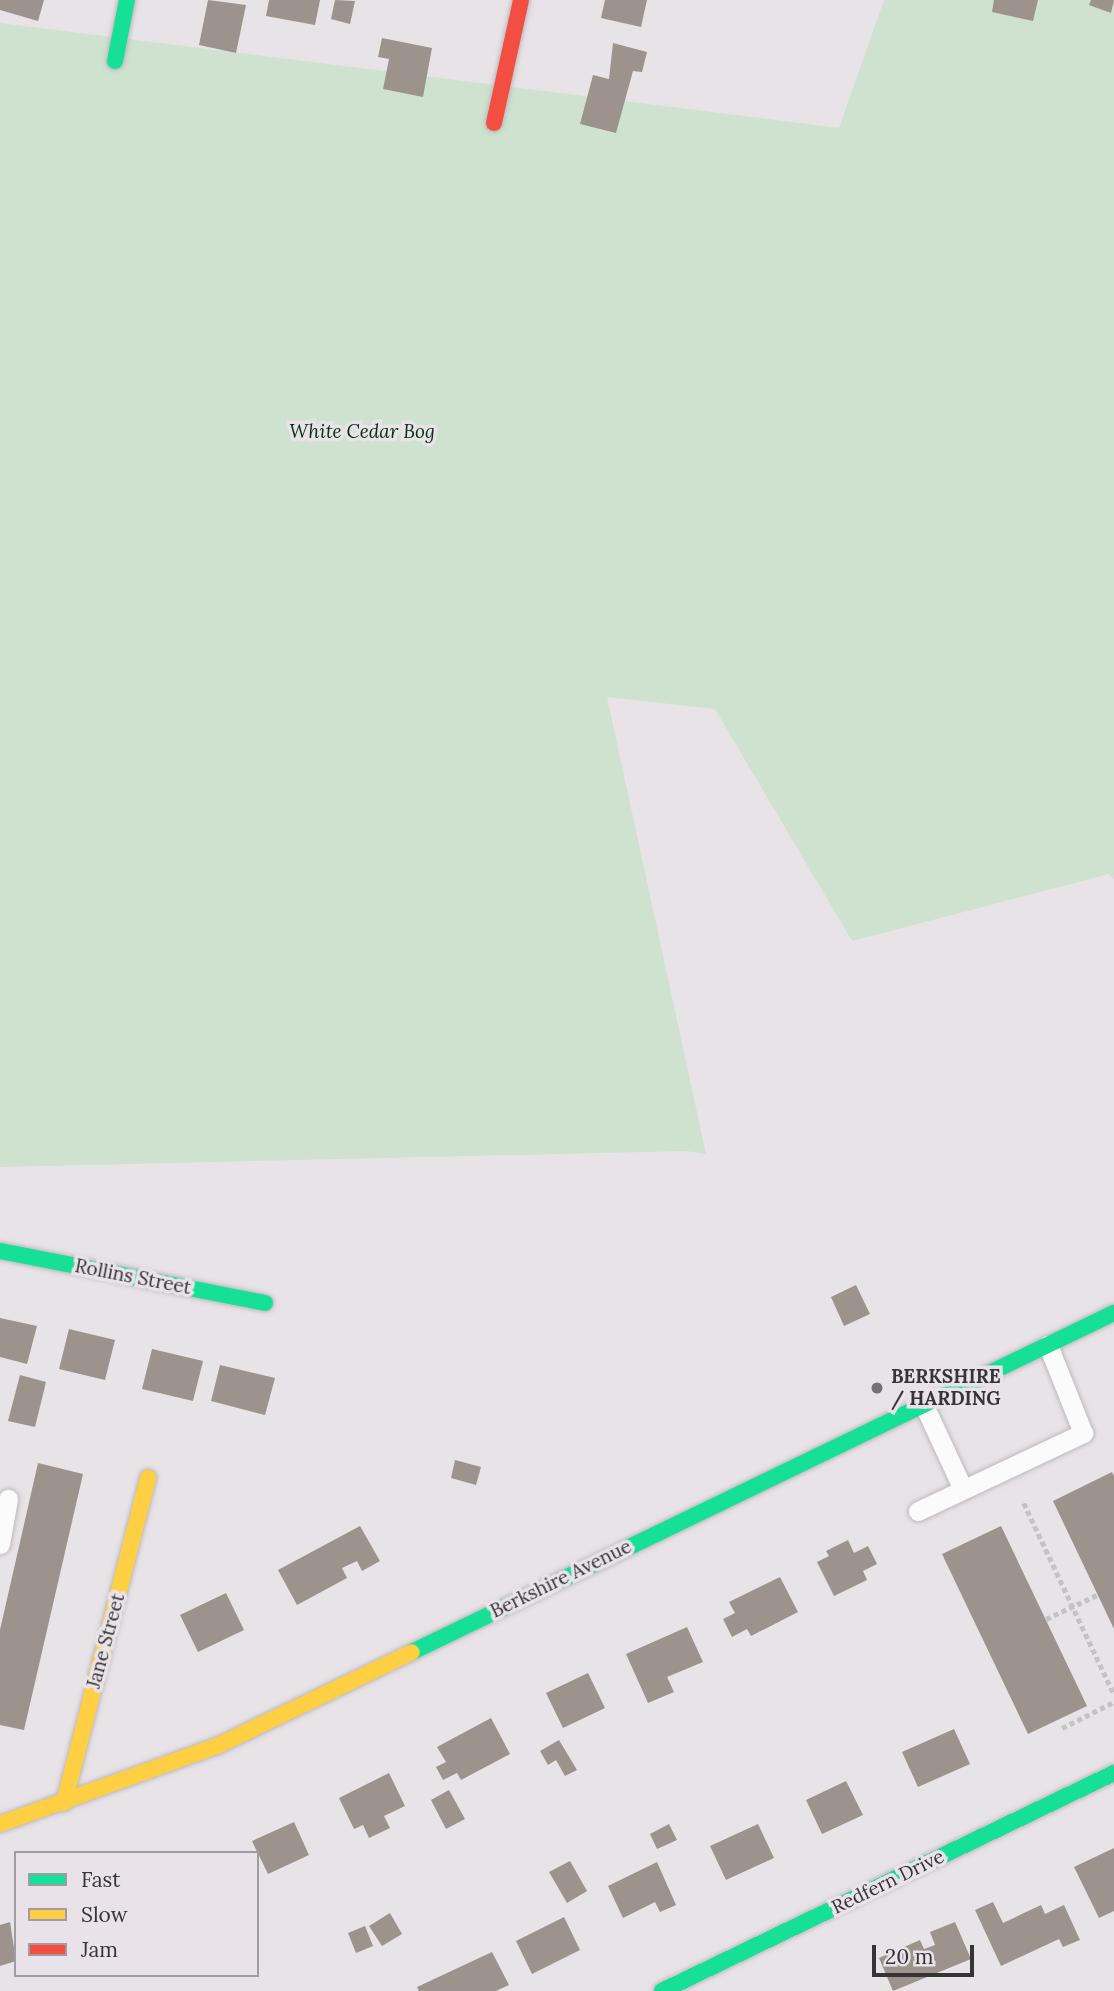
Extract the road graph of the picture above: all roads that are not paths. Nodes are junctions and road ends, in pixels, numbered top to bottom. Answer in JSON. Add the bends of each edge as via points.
{"nodes":[{"id":1,"x":127,"y":0,"type":"edge"},
{"id":2,"x":521,"y":0,"type":"edge"},
{"id":3,"x":115,"y":61,"type":"dead end"},
{"id":4,"x":494,"y":123,"type":"dead end"},
{"id":5,"x":0,"y":1251,"type":"edge"},
{"id":6,"x":265,"y":1303,"type":"dead end"},
{"id":7,"x":1114,"y":1313,"type":"edge"},
{"id":8,"x":1048,"y":1345,"type":"junction"},
{"id":9,"x":923,"y":1403,"type":"junction"},
{"id":10,"x":148,"y":1478,"type":"dead end"},
{"id":11,"x":963,"y":1489,"type":"junction"},
{"id":12,"x":8,"y":1499,"type":"dead end"},
{"id":13,"x":918,"y":1511,"type":"dead end"},
{"id":14,"x":0,"y":1544,"type":"edge"},
{"id":15,"x":1114,"y":1773,"type":"edge"},
{"id":16,"x":64,"y":1803,"type":"junction"},
{"id":17,"x":0,"y":1824,"type":"edge"},
{"id":18,"x":662,"y":1991,"type":"edge"}],
"edges":[{"from":1,"to":3,"type":"street"},
{"from":2,"to":4,"type":"street"},
{"from":5,"to":6,"type":"street","name":"Rollins Street"},
{"from":7,"to":8,"type":"street","name":"Berkshire Avenue"},
{"from":8,"to":9,"type":"street","name":"Berkshire Avenue"},
{"from":8,"to":11,"type":"lane","via":[[1083,1433]]},
{"from":9,"to":11,"type":"lane"},
{"from":9,"to":16,"type":"street","name":"Berkshire Avenue","via":[[217,1746]]},
{"from":10,"to":16,"type":"street","name":"Jane Street"},
{"from":11,"to":13,"type":"lane"},
{"from":12,"to":14,"type":"lane"},
{"from":15,"to":18,"type":"street","name":"Redfern Drive"},
{"from":16,"to":17,"type":"street","name":"Berkshire Avenue"}]}
